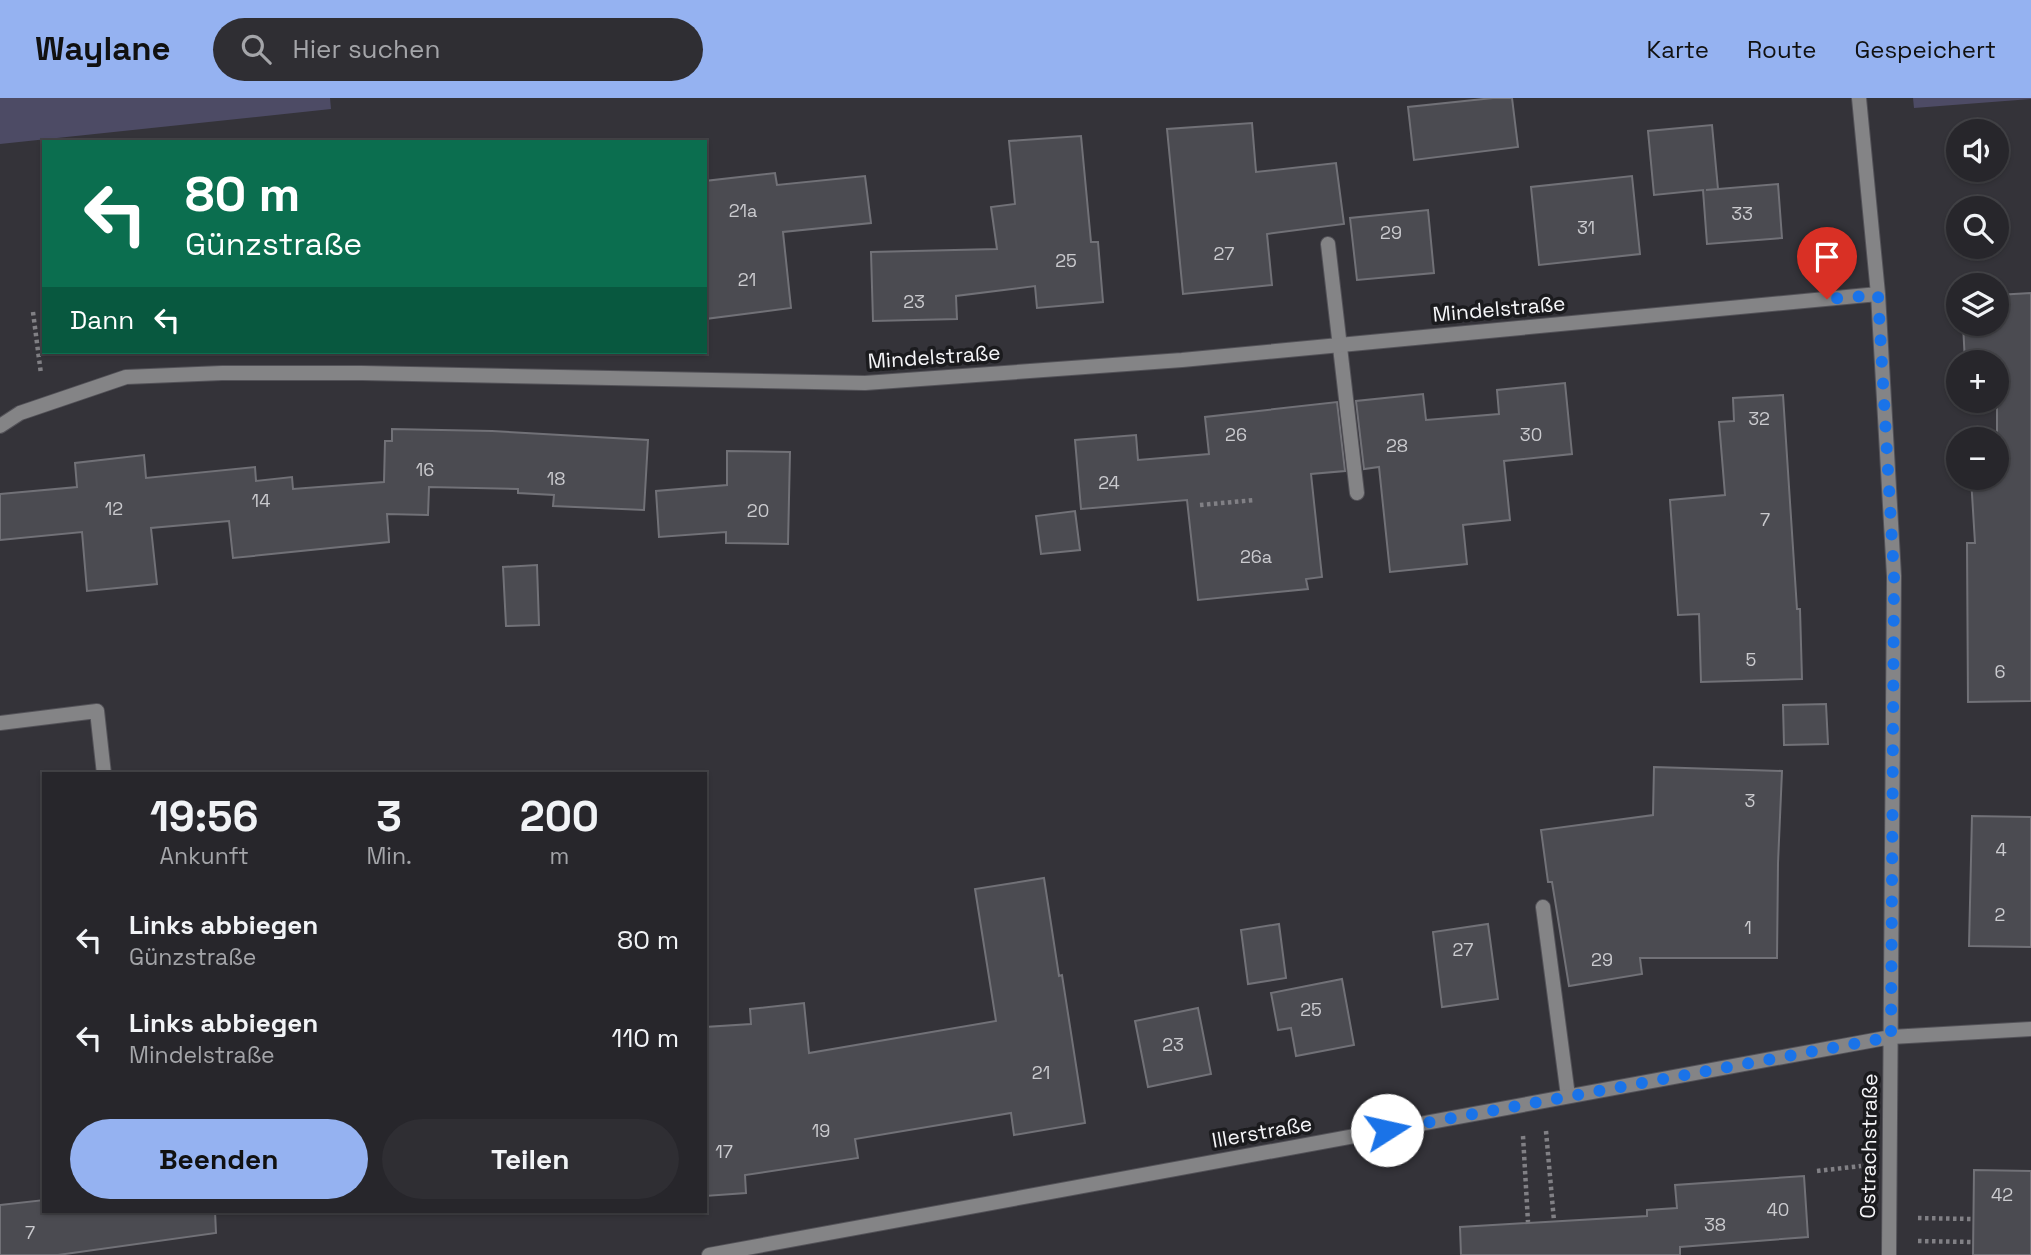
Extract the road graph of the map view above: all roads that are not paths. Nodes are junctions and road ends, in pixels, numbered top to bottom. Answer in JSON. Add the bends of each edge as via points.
{"nodes":[{"id":1,"x":1859,"y":98,"type":"edge"},
{"id":2,"x":1328,"y":244,"type":"dead end"},
{"id":3,"x":1878,"y":295,"type":"junction"},
{"id":4,"x":1341,"y":345,"type":"junction"},
{"id":5,"x":0,"y":426,"type":"edge"},
{"id":6,"x":1357,"y":493,"type":"dead end"},
{"id":7,"x":0,"y":723,"type":"edge"},
{"id":8,"x":104,"y":772,"type":"edge"},
{"id":9,"x":1543,"y":907,"type":"dead end"},
{"id":10,"x":2031,"y":1029,"type":"edge"},
{"id":11,"x":1891,"y":1037,"type":"junction"},
{"id":12,"x":1568,"y":1096,"type":"junction"},
{"id":13,"x":1890,"y":1248,"type":"edge"},
{"id":14,"x":709,"y":1255,"type":"edge"}],
"edges":[{"from":1,"to":3,"type":"street","name":"Ostrachstraße"},
{"from":2,"to":4,"type":"street"},
{"from":3,"to":4,"type":"street","name":"Mindelstraße"},
{"from":3,"to":11,"type":"street","name":"Ostrachstraße","via":[[1894,576]]},
{"from":4,"to":5,"type":"street","name":"Mindelstraße","via":[[865,383],[362,373],[127,377],[20,413]]},
{"from":4,"to":6,"type":"street"},
{"from":7,"to":8,"type":"street","via":[[97,711]]},
{"from":9,"to":12,"type":"street"},
{"from":10,"to":11,"type":"street","name":"Illerstraße"},
{"from":11,"to":12,"type":"street","name":"Illerstraße"},
{"from":11,"to":13,"type":"street","name":"Ostrachstraße"},
{"from":12,"to":14,"type":"street","name":"Illerstraße"}]}
